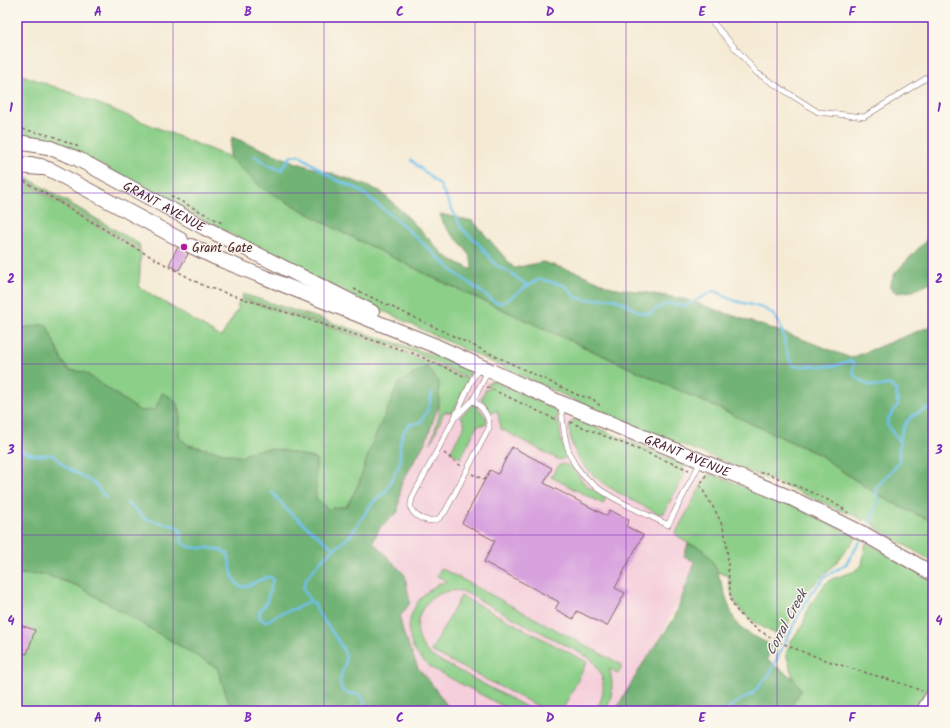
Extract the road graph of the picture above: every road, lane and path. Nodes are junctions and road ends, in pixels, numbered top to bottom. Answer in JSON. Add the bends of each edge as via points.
{"nodes":[{"id":1,"x":708,"y":17,"type":"edge"},
{"id":2,"x":933,"y":74,"type":"edge"},
{"id":3,"x":17,"y":128,"type":"edge"},
{"id":4,"x":17,"y":142,"type":"edge"},
{"id":5,"x":81,"y":147,"type":"dead end"},
{"id":6,"x":17,"y":161,"type":"edge"},
{"id":7,"x":17,"y":164,"type":"edge"},
{"id":8,"x":41,"y":167,"type":"junction"},
{"id":9,"x":17,"y":177,"type":"edge"},
{"id":10,"x":168,"y":194,"type":"dead end"},
{"id":11,"x":227,"y":226,"type":"dead end"},
{"id":12,"x":350,"y":288,"type":"dead end"},
{"id":13,"x":422,"y":321,"type":"dead end"},
{"id":14,"x":436,"y":346,"type":"junction"},
{"id":15,"x":485,"y":367,"type":"junction"},
{"id":16,"x":472,"y":380,"type":"junction"},
{"id":17,"x":481,"y":385,"type":"junction"},
{"id":18,"x":473,"y":400,"type":"junction"},
{"id":19,"x":561,"y":403,"type":"junction"},
{"id":20,"x":455,"y":417,"type":"junction"},
{"id":21,"x":563,"y":421,"type":"junction"},
{"id":22,"x":439,"y":446,"type":"junction"},
{"id":23,"x":699,"y":466,"type":"junction"},
{"id":24,"x":466,"y":471,"type":"junction"},
{"id":25,"x":485,"y":480,"type":"dead end"},
{"id":26,"x":933,"y":574,"type":"edge"},
{"id":27,"x":932,"y":693,"type":"edge"},
{"id":28,"x":921,"y":711,"type":"edge"}],
"edges":[{"from":1,"to":2,"type":"lane","via":[[757,73],[818,112],[864,117]]},
{"from":3,"to":5,"type":"path","via":[[56,137]]},
{"from":4,"to":14,"type":"main road","name":"GRANT AVENUE","via":[[48,147],[78,159],[205,228]]},
{"from":6,"to":8,"type":"main road","name":"GRANT AVENUE"},
{"from":7,"to":8,"type":"highway"},
{"from":8,"to":14,"type":"main road","name":"GRANT AVENUE","via":[[214,257]]},
{"from":9,"to":16,"type":"path","via":[[204,286],[415,354]]},
{"from":10,"to":11,"type":"path"},
{"from":12,"to":13,"type":"path"},
{"from":14,"to":15,"type":"main road","name":"GRANT AVENUE"},
{"from":15,"to":16,"type":"lane","via":[[476,373]]},
{"from":15,"to":17,"type":"lane","via":[[485,378]]},
{"from":15,"to":19,"type":"main road","name":"GRANT AVENUE"},
{"from":16,"to":20,"type":"lane"},
{"from":17,"to":18,"type":"lane"},
{"from":17,"to":21,"type":"path"},
{"from":18,"to":20,"type":"lane"},
{"from":18,"to":24,"type":"lane","via":[[486,413],[489,428]]},
{"from":19,"to":21,"type":"lane"},
{"from":19,"to":23,"type":"main road","name":"GRANT AVENUE"},
{"from":20,"to":22,"type":"lane"},
{"from":21,"to":23,"type":"path"},
{"from":21,"to":23,"type":"lane","via":[[564,438],[571,457],[588,481],[600,491],[668,525]]},
{"from":22,"to":24,"type":"path","via":[[446,456],[458,462]]},
{"from":22,"to":24,"type":"lane","via":[[412,498],[411,507],[415,514],[423,519],[438,519],[445,512]]},
{"from":23,"to":26,"type":"main road","name":"GRANT AVENUE","via":[[791,498],[852,527]]},
{"from":23,"to":27,"type":"path","via":[[706,475],[700,485],[718,515],[724,532],[726,568],[732,603],[746,622],[776,640],[810,655]]},
{"from":24,"to":25,"type":"path"},
{"from":27,"to":28,"type":"street"}]}
